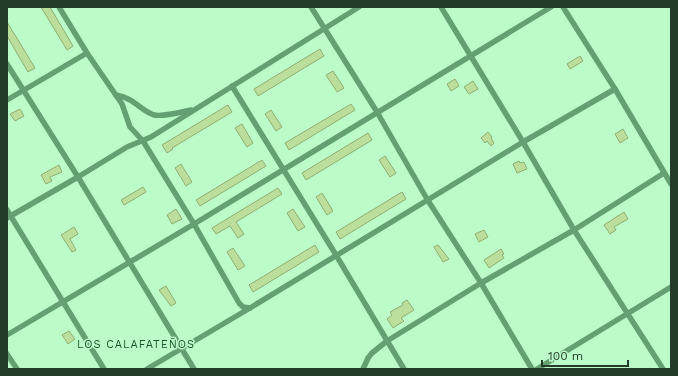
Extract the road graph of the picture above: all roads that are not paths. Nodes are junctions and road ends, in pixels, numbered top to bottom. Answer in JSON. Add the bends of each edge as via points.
{"nodes":[{"id":1,"x":59,"y":7,"type":"edge"},
{"id":2,"x":311,"y":7,"type":"edge"},
{"id":3,"x":359,"y":7,"type":"edge"},
{"id":4,"x":441,"y":7,"type":"edge"},
{"id":5,"x":551,"y":7,"type":"edge"},
{"id":6,"x":564,"y":7,"type":"edge"},
{"id":7,"x":325,"y":29,"type":"junction"},
{"id":8,"x":87,"y":53,"type":"junction"},
{"id":9,"x":470,"y":56,"type":"junction"},
{"id":10,"x":7,"y":64,"type":"edge"},
{"id":11,"x":232,"y":86,"type":"junction"},
{"id":12,"x":615,"y":89,"type":"junction"},
{"id":13,"x":23,"y":90,"type":"junction"},
{"id":14,"x":116,"y":95,"type":"junction"},
{"id":15,"x":7,"y":100,"type":"edge"},
{"id":16,"x":196,"y":110,"type":"junction"},
{"id":17,"x":377,"y":112,"type":"junction"},
{"id":18,"x":143,"y":141,"type":"junction"},
{"id":19,"x":523,"y":142,"type":"junction"},
{"id":20,"x":283,"y":169,"type":"junction"},
{"id":21,"x":664,"y":173,"type":"junction"},
{"id":22,"x":78,"y":177,"type":"junction"},
{"id":23,"x":671,"y":184,"type":"edge"},
{"id":24,"x":427,"y":199,"type":"junction"},
{"id":25,"x":7,"y":210,"type":"edge"},
{"id":26,"x":9,"y":217,"type":"edge"},
{"id":27,"x":194,"y":224,"type":"junction"},
{"id":28,"x":574,"y":230,"type":"junction"},
{"id":29,"x":336,"y":255,"type":"junction"},
{"id":30,"x":128,"y":262,"type":"junction"},
{"id":31,"x":481,"y":283,"type":"junction"},
{"id":32,"x":671,"y":287,"type":"edge"},
{"id":33,"x":63,"y":302,"type":"junction"},
{"id":34,"x":250,"y":308,"type":"junction"},
{"id":35,"x":628,"y":315,"type":"junction"},
{"id":36,"x":7,"y":335,"type":"edge"},
{"id":37,"x":386,"y":341,"type":"junction"},
{"id":38,"x":181,"y":348,"type":"junction"},
{"id":39,"x":7,"y":354,"type":"edge"},
{"id":40,"x":17,"y":369,"type":"edge"},
{"id":41,"x":104,"y":369,"type":"edge"},
{"id":42,"x":147,"y":369,"type":"edge"},
{"id":43,"x":194,"y":369,"type":"edge"},
{"id":44,"x":363,"y":369,"type":"edge"},
{"id":45,"x":404,"y":369,"type":"edge"},
{"id":46,"x":532,"y":369,"type":"edge"},
{"id":47,"x":537,"y":369,"type":"edge"},
{"id":48,"x":663,"y":369,"type":"edge"}],
"edges":[{"from":1,"to":8,"type":"street"},
{"from":2,"to":7,"type":"street"},
{"from":3,"to":7,"type":"street"},
{"from":4,"to":9,"type":"street"},
{"from":5,"to":9,"type":"street"},
{"from":6,"to":12,"type":"street"},
{"from":7,"to":11,"type":"street"},
{"from":7,"to":17,"type":"street"},
{"from":8,"to":13,"type":"street"},
{"from":8,"to":14,"type":"street"},
{"from":9,"to":17,"type":"street"},
{"from":9,"to":19,"type":"street"},
{"from":10,"to":13,"type":"street"},
{"from":11,"to":16,"type":"street"},
{"from":11,"to":20,"type":"street"},
{"from":12,"to":19,"type":"street"},
{"from":12,"to":21,"type":"street"},
{"from":13,"to":15,"type":"street"},
{"from":13,"to":22,"type":"street"},
{"from":14,"to":16,"type":"street","via":[[128,98],[160,116]]},
{"from":14,"to":18,"type":"street","via":[[122,104],[127,121]]},
{"from":16,"to":18,"type":"street"},
{"from":17,"to":20,"type":"street"},
{"from":17,"to":24,"type":"street"},
{"from":18,"to":22,"type":"street","via":[[127,147]]},
{"from":18,"to":27,"type":"street"},
{"from":19,"to":24,"type":"street"},
{"from":19,"to":28,"type":"street"},
{"from":20,"to":27,"type":"street"},
{"from":20,"to":29,"type":"street"},
{"from":21,"to":23,"type":"street"},
{"from":21,"to":28,"type":"street"},
{"from":22,"to":26,"type":"street"},
{"from":22,"to":30,"type":"street"},
{"from":24,"to":29,"type":"street"},
{"from":24,"to":31,"type":"street"},
{"from":25,"to":26,"type":"street"},
{"from":26,"to":33,"type":"street"},
{"from":27,"to":30,"type":"street"},
{"from":27,"to":34,"type":"street","via":[[239,303]]},
{"from":28,"to":31,"type":"street"},
{"from":28,"to":35,"type":"street"},
{"from":29,"to":34,"type":"street"},
{"from":29,"to":37,"type":"street"},
{"from":30,"to":33,"type":"street"},
{"from":30,"to":38,"type":"street"},
{"from":31,"to":37,"type":"street"},
{"from":31,"to":46,"type":"street"},
{"from":32,"to":35,"type":"street"},
{"from":33,"to":36,"type":"street"},
{"from":33,"to":41,"type":"street"},
{"from":34,"to":38,"type":"street"},
{"from":35,"to":47,"type":"street"},
{"from":35,"to":48,"type":"street"},
{"from":37,"to":44,"type":"street","via":[[372,353]]},
{"from":37,"to":45,"type":"street"},
{"from":38,"to":42,"type":"street"},
{"from":38,"to":43,"type":"street"},
{"from":39,"to":40,"type":"street"}]}
